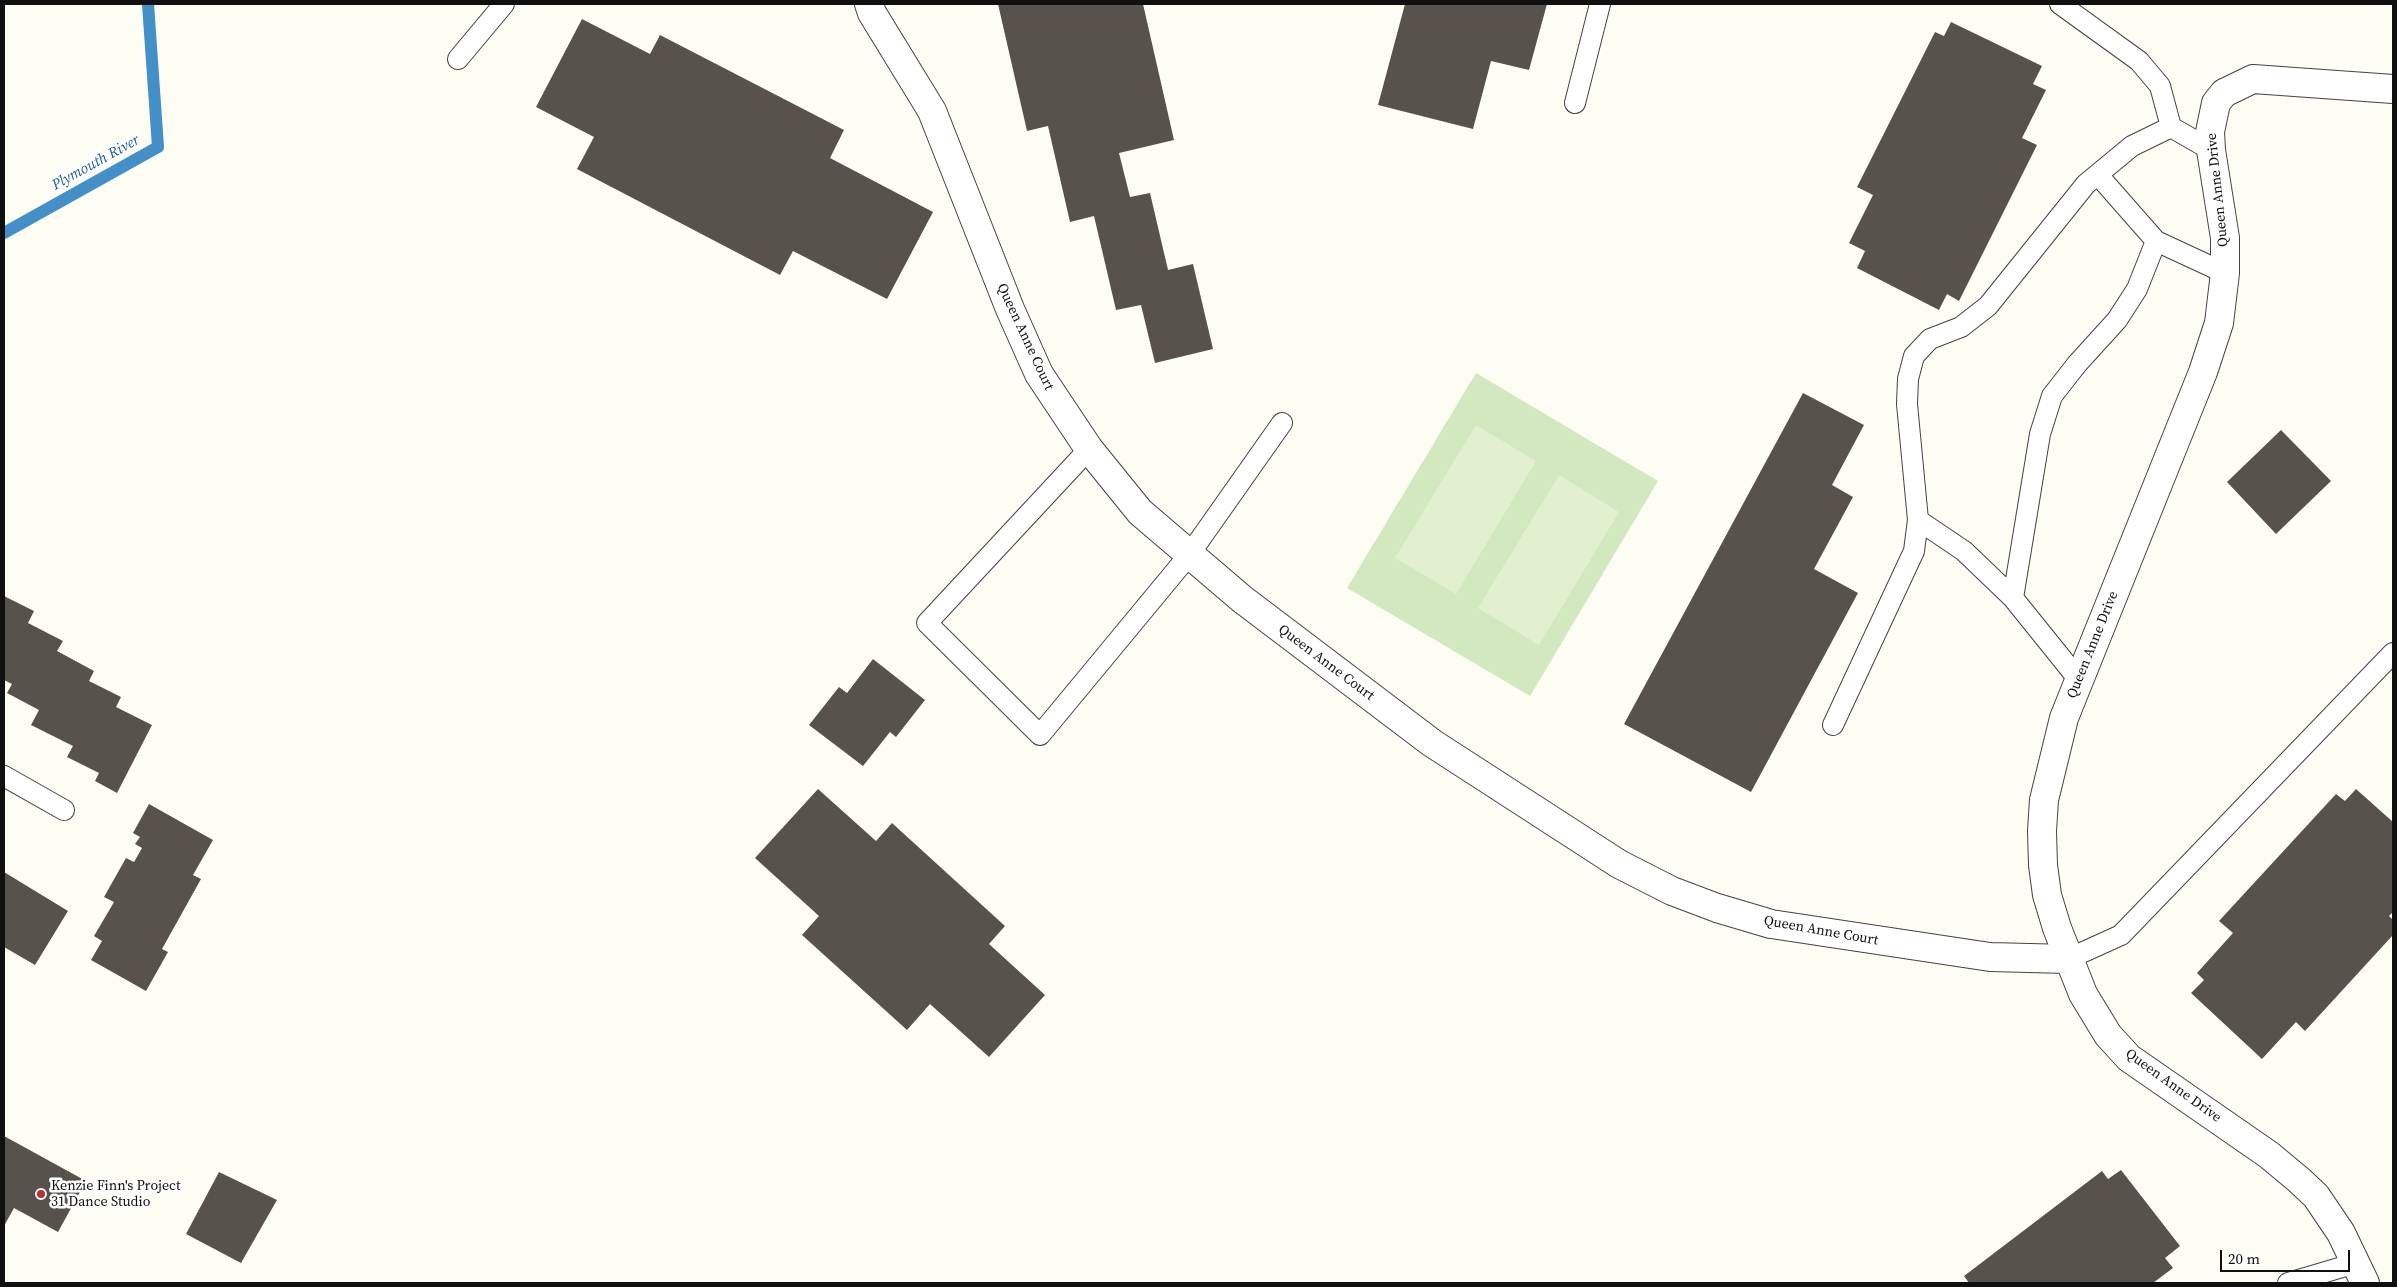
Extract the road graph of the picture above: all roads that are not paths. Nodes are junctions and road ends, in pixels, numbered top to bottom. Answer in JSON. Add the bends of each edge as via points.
{"nodes":[{"id":1,"x":504,"y":4,"type":"edge"},
{"id":2,"x":869,"y":4,"type":"edge"},
{"id":3,"x":1600,"y":4,"type":"edge"},
{"id":4,"x":2060,"y":4,"type":"edge"},
{"id":5,"x":458,"y":58,"type":"dead end"},
{"id":6,"x":2393,"y":89,"type":"edge"},
{"id":7,"x":1575,"y":103,"type":"dead end"},
{"id":8,"x":2171,"y":126,"type":"junction"},
{"id":9,"x":2211,"y":150,"type":"junction"},
{"id":10,"x":2098,"y":175,"type":"junction"},
{"id":11,"x":2156,"y":241,"type":"junction"},
{"id":12,"x":2225,"y":274,"type":"junction"},
{"id":13,"x":1282,"y":423,"type":"dead end"},
{"id":14,"x":1089,"y":448,"type":"junction"},
{"id":15,"x":1918,"y":520,"type":"junction"},
{"id":16,"x":1189,"y":555,"type":"junction"},
{"id":17,"x":2013,"y":598,"type":"junction"},
{"id":18,"x":2393,"y":653,"type":"edge"},
{"id":19,"x":2079,"y":680,"type":"junction"},
{"id":20,"x":1833,"y":725,"type":"dead end"},
{"id":21,"x":4,"y":776,"type":"edge"},
{"id":22,"x":64,"y":810,"type":"dead end"},
{"id":23,"x":2068,"y":959,"type":"junction"},
{"id":24,"x":2361,"y":1273,"type":"edge"},
{"id":25,"x":2288,"y":1283,"type":"edge"}],
"edges":[{"from":1,"to":5,"type":"lane"},
{"from":2,"to":14,"type":"street","name":"Queen Anne Court","via":[[932,111],[1039,374]]},
{"from":3,"to":7,"type":"lane"},
{"from":4,"to":8,"type":"lane","via":[[2139,61],[2160,86]]},
{"from":6,"to":9,"type":"street","name":"Queen Anne Drive","via":[[2253,79],[2224,93],[2216,103],[2210,132]]},
{"from":8,"to":9,"type":"lane"},
{"from":8,"to":10,"type":"lane","via":[[2132,146]]},
{"from":9,"to":12,"type":"street","name":"Queen Anne Drive","via":[[2225,238]]},
{"from":10,"to":11,"type":"lane"},
{"from":10,"to":15,"type":"lane","via":[[2086,184],[1988,306],[1961,327],[1930,339],[1914,356],[1908,379],[1907,404]]},
{"from":11,"to":12,"type":"lane"},
{"from":11,"to":17,"type":"lane","via":[[2138,289],[2117,320],[2052,396],[2040,434]]},
{"from":12,"to":19,"type":"street","name":"Queen Anne Drive","via":[[2219,323],[2203,372]]},
{"from":13,"to":16,"type":"lane"},
{"from":14,"to":16,"type":"street","name":"Queen Anne Court","via":[[1140,512]]},
{"from":14,"to":16,"type":"lane","via":[[927,623],[1040,735]]},
{"from":15,"to":17,"type":"lane","via":[[1964,551]]},
{"from":15,"to":20,"type":"lane","via":[[1914,551]]},
{"from":16,"to":23,"type":"street","name":"Queen Anne Court","via":[[1432,743],[1610,859],[1672,891],[1771,924],[1990,957]]},
{"from":17,"to":19,"type":"lane"},
{"from":18,"to":23,"type":"lane","via":[[2121,935]]},
{"from":19,"to":23,"type":"street","name":"Queen Anne Drive","via":[[2051,765],[2042,831],[2047,895]]},
{"from":21,"to":22,"type":"lane"},
{"from":23,"to":24,"type":"street","name":"Queen Anne Drive","via":[[2096,1017],[2129,1058],[2300,1180],[2327,1212]]},
{"from":24,"to":25,"type":"lane","name":"Queen Anne Drive"}]}
